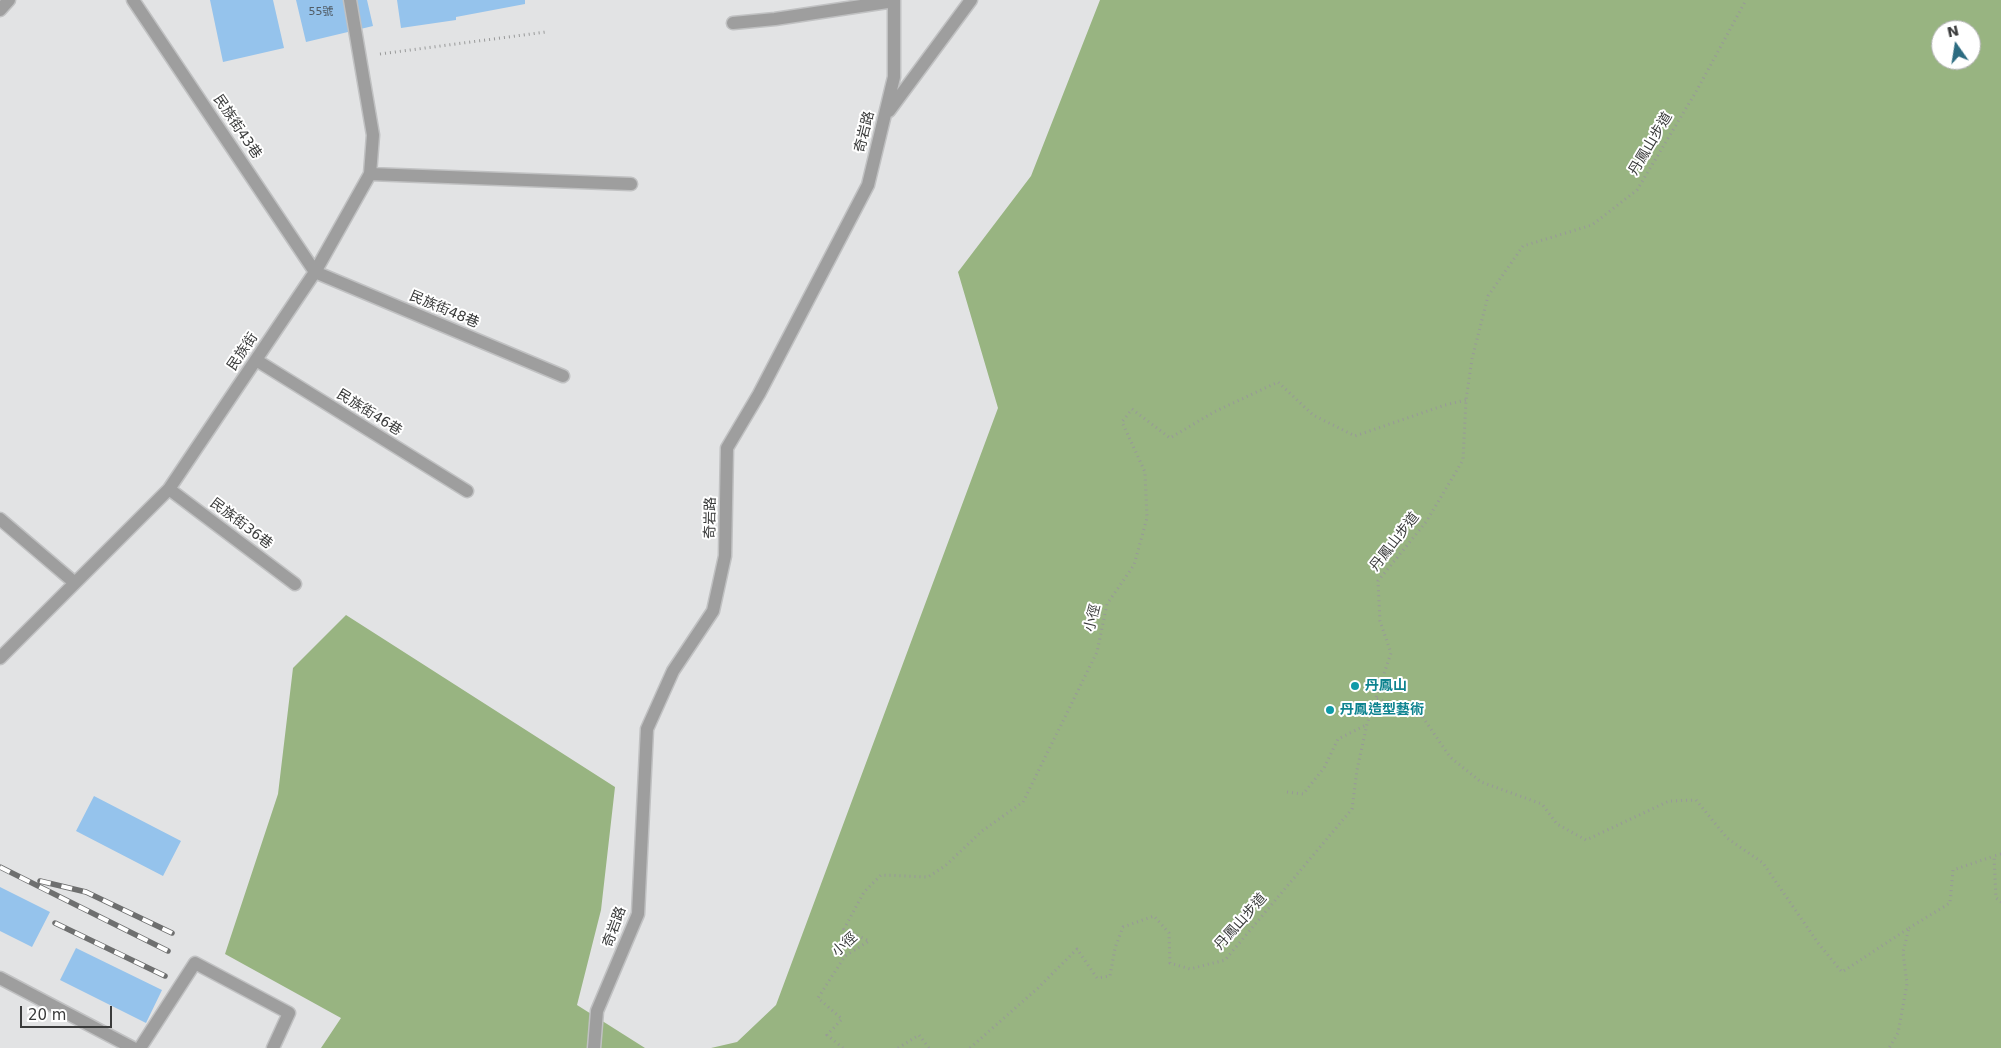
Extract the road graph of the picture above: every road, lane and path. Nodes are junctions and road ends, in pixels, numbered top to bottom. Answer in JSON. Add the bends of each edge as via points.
{"nodes":[{"id":1,"x":132,"y":0,"type":"edge"},
{"id":2,"x":350,"y":0,"type":"edge"},
{"id":3,"x":894,"y":0,"type":"edge"},
{"id":4,"x":971,"y":0,"type":"edge"},
{"id":5,"x":1746,"y":0,"type":"edge"},
{"id":6,"x":733,"y":22,"type":"dead end"},
{"id":7,"x":546,"y":32,"type":"dead end"},
{"id":8,"x":360,"y":57,"type":"junction"},
{"id":9,"x":884,"y":117,"type":"junction"},
{"id":10,"x":370,"y":174,"type":"junction"},
{"id":11,"x":631,"y":184,"type":"dead end"},
{"id":12,"x":314,"y":272,"type":"junction"},
{"id":13,"x":256,"y":360,"type":"junction"},
{"id":14,"x":563,"y":376,"type":"dead end"},
{"id":15,"x":1466,"y":400,"type":"junction"},
{"id":16,"x":169,"y":489,"type":"junction"},
{"id":17,"x":466,"y":491,"type":"dead end"},
{"id":18,"x":0,"y":519,"type":"edge"},
{"id":19,"x":75,"y":583,"type":"junction"},
{"id":20,"x":295,"y":584,"type":"dead end"},
{"id":21,"x":2,"y":653,"type":"edge"},
{"id":22,"x":1377,"y":698,"type":"junction"},
{"id":23,"x":1367,"y":724,"type":"junction"},
{"id":24,"x":1288,"y":792,"type":"dead end"},
{"id":25,"x":2001,"y":854,"type":"edge"},
{"id":26,"x":1994,"y":856,"type":"junction"},
{"id":27,"x":2001,"y":902,"type":"edge"},
{"id":28,"x":1909,"y":928,"type":"junction"},
{"id":29,"x":0,"y":978,"type":"edge"},
{"id":30,"x":133,"y":1048,"type":"edge"},
{"id":31,"x":140,"y":1048,"type":"edge"},
{"id":32,"x":273,"y":1048,"type":"edge"},
{"id":33,"x":594,"y":1048,"type":"edge"},
{"id":34,"x":844,"y":1048,"type":"edge"},
{"id":35,"x":898,"y":1048,"type":"edge"},
{"id":36,"x":929,"y":1048,"type":"edge"},
{"id":37,"x":970,"y":1048,"type":"edge"},
{"id":38,"x":1889,"y":1048,"type":"edge"}],
"edges":[{"from":1,"to":12,"type":"lane","name":"民族街43巷"},
{"from":2,"to":8,"type":"lane","name":"民族街"},
{"from":3,"to":6,"type":"lane","via":[[775,19]]},
{"from":3,"to":9,"type":"lane","name":"奇岩路","via":[[894,77]]},
{"from":4,"to":9,"type":"lane"},
{"from":5,"to":15,"type":"path","name":"丹鳳山步道","via":[[1637,190],[1592,225],[1523,246],[1488,296],[1472,358]]},
{"from":7,"to":8,"type":"path"},
{"from":8,"to":10,"type":"lane","name":"民族街","via":[[373,134]]},
{"from":9,"to":33,"type":"lane","name":"奇岩路","via":[[868,185],[759,394],[727,448],[725,556],[713,611],[673,672],[647,729],[638,914],[597,1012]]},
{"from":10,"to":11,"type":"lane"},
{"from":10,"to":12,"type":"lane","name":"民族街"},
{"from":12,"to":13,"type":"lane","name":"民族街"},
{"from":12,"to":14,"type":"lane","name":"民族街48巷"},
{"from":13,"to":16,"type":"lane","name":"民族街"},
{"from":13,"to":17,"type":"lane","name":"民族街46巷"},
{"from":15,"to":22,"type":"path","name":"丹鳳山步道","via":[[1463,460],[1426,522],[1378,581],[1380,621],[1391,653]]},
{"from":15,"to":34,"type":"path","name":"小徑","via":[[1355,436],[1313,415],[1278,382],[1214,412],[1170,438],[1132,409],[1122,422],[1145,472],[1147,518],[1134,565],[1107,604],[1096,652],[1023,802],[982,831],[945,866],[928,877],[882,875],[864,892],[844,929],[868,941],[845,956],[818,998],[842,1019],[828,1035]]},
{"from":16,"to":19,"type":"lane","name":"民族街"},
{"from":16,"to":20,"type":"lane","name":"民族街36巷"},
{"from":18,"to":19,"type":"lane"},
{"from":19,"to":21,"type":"lane","name":"民族街"},
{"from":22,"to":23,"type":"path","name":"丹鳳山步道"},
{"from":22,"to":28,"type":"path","via":[[1420,713],[1450,757],[1481,782],[1542,804],[1557,824],[1586,840],[1669,801],[1696,800],[1727,838],[1763,863],[1842,972]]},
{"from":23,"to":24,"type":"path","via":[[1338,739],[1324,768],[1303,794]]},
{"from":23,"to":37,"type":"path","name":"丹鳳山步道","via":[[1352,809],[1225,960],[1190,969],[1170,963],[1168,933],[1154,916],[1123,927],[1110,976],[1097,978],[1077,949]]},
{"from":25,"to":26,"type":"path"},
{"from":26,"to":27,"type":"path","via":[[1996,898]]},
{"from":26,"to":28,"type":"path","via":[[1953,870],[1950,903]]},
{"from":28,"to":38,"type":"path","via":[[1903,952],[1907,984],[1898,1033]]},
{"from":29,"to":30,"type":"lane"},
{"from":31,"to":32,"type":"lane","via":[[195,964],[289,1013]]},
{"from":35,"to":36,"type":"path","via":[[919,1035]]}]}
